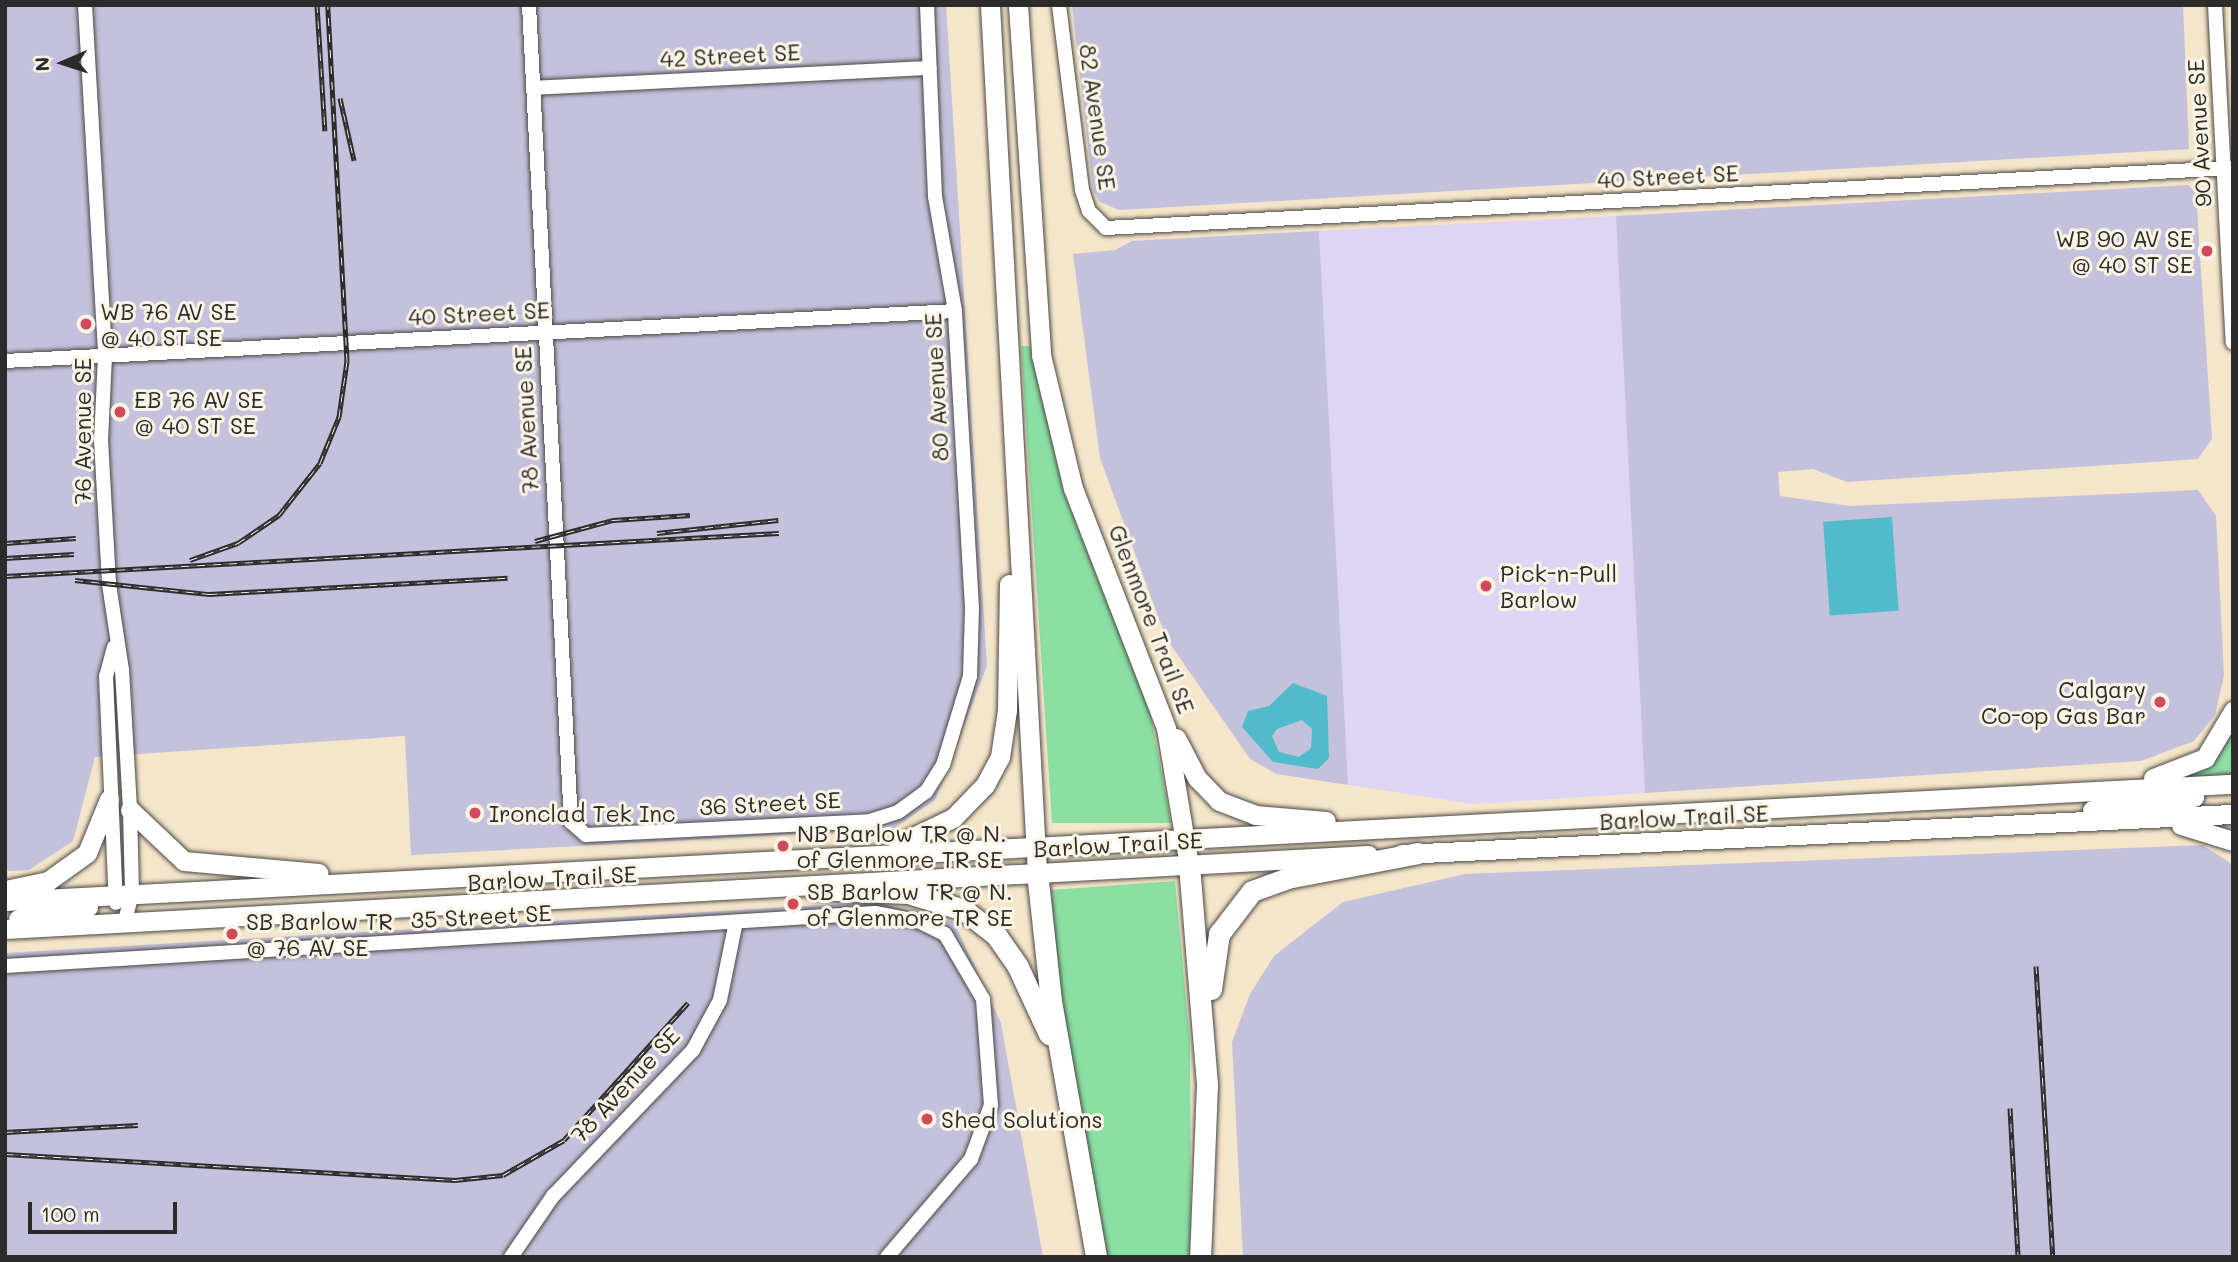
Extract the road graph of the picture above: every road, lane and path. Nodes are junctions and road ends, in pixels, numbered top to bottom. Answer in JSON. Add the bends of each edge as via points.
{"nodes":[{"id":1,"x":85,"y":5,"type":"edge"},
{"id":2,"x":529,"y":5,"type":"edge"},
{"id":3,"x":927,"y":5,"type":"edge"},
{"id":4,"x":990,"y":5,"type":"edge"},
{"id":5,"x":1018,"y":5,"type":"edge"},
{"id":6,"x":1059,"y":5,"type":"edge"},
{"id":7,"x":2215,"y":5,"type":"edge"},
{"id":8,"x":929,"y":68,"type":"junction"},
{"id":9,"x":533,"y":88,"type":"junction"},
{"id":10,"x":2228,"y":168,"type":"edge"},
{"id":11,"x":1106,"y":228,"type":"joint"},
{"id":12,"x":955,"y":311,"type":"junction"},
{"id":13,"x":544,"y":332,"type":"junction"},
{"id":14,"x":2233,"y":343,"type":"edge"},
{"id":15,"x":105,"y":356,"type":"junction"},
{"id":16,"x":5,"y":361,"type":"edge"},
{"id":17,"x":1015,"y":482,"type":"junction"},
{"id":18,"x":114,"y":647,"type":"junction"},
{"id":19,"x":1153,"y":684,"type":"junction"},
{"id":20,"x":2233,"y":710,"type":"edge"},
{"id":21,"x":943,"y":765,"type":"joint"},
{"id":22,"x":2233,"y":784,"type":"edge"},
{"id":23,"x":2233,"y":792,"type":"edge"},
{"id":24,"x":2055,"y":793,"type":"junction"},
{"id":25,"x":109,"y":799,"type":"junction"},
{"id":26,"x":130,"y":810,"type":"junction"},
{"id":27,"x":2233,"y":814,"type":"edge"},
{"id":28,"x":2124,"y":820,"type":"junction"},
{"id":29,"x":1992,"y":827,"type":"junction"},
{"id":30,"x":1400,"y":828,"type":"junction"},
{"id":31,"x":576,"y":830,"type":"joint"},
{"id":32,"x":1186,"y":837,"type":"junction"},
{"id":33,"x":2233,"y":841,"type":"edge"},
{"id":34,"x":1042,"y":843,"type":"junction"},
{"id":35,"x":1418,"y":853,"type":"junction"},
{"id":36,"x":846,"y":854,"type":"junction"},
{"id":37,"x":1189,"y":865,"type":"junction"},
{"id":38,"x":1078,"y":870,"type":"junction"},
{"id":39,"x":1037,"y":872,"type":"junction"},
{"id":40,"x":378,"y":881,"type":"junction"},
{"id":41,"x":814,"y":889,"type":"junction"},
{"id":42,"x":5,"y":890,"type":"edge"},
{"id":43,"x":121,"y":897,"type":"junction"},
{"id":44,"x":5,"y":901,"type":"edge"},
{"id":45,"x":5,"y":921,"type":"edge"},
{"id":46,"x":124,"y":924,"type":"junction"},
{"id":47,"x":735,"y":926,"type":"junction"},
{"id":48,"x":5,"y":929,"type":"edge"},
{"id":49,"x":5,"y":966,"type":"edge"},
{"id":50,"x":1205,"y":1047,"type":"junction"},
{"id":51,"x":1061,"y":1059,"type":"junction"},
{"id":52,"x":1080,"y":1167,"type":"junction"},
{"id":53,"x":511,"y":1257,"type":"edge"},
{"id":54,"x":887,"y":1257,"type":"edge"},
{"id":55,"x":1086,"y":1257,"type":"edge"},
{"id":56,"x":1096,"y":1257,"type":"edge"},
{"id":57,"x":1202,"y":1257,"type":"edge"}],
"edges":[{"from":1,"to":15,"type":"street","name":"76 Avenue SE"},
{"from":2,"to":9,"type":"street","name":"78 Avenue SE"},
{"from":3,"to":8,"type":"street","name":"80 Avenue SE"},
{"from":4,"to":17,"type":"main road"},
{"from":5,"to":19,"type":"main road","name":"Glenmore Trail SE","via":[[1041,355],[1073,488]]},
{"from":6,"to":11,"type":"street","name":"82 Avenue SE","via":[[1082,190],[1089,211]]},
{"from":7,"to":10,"type":"street","name":"90 Avenue SE"},
{"from":8,"to":9,"type":"street","name":"42 Street SE"},
{"from":8,"to":12,"type":"street","name":"80 Avenue SE","via":[[935,196]]},
{"from":9,"to":13,"type":"street","name":"78 Avenue SE"},
{"from":10,"to":11,"type":"street","name":"40 Street SE"},
{"from":10,"to":14,"type":"street","name":"90 Avenue SE"},
{"from":12,"to":13,"type":"street","name":"40 Street SE"},
{"from":12,"to":21,"type":"street","name":"80 Avenue SE","via":[[970,676]]},
{"from":13,"to":15,"type":"street","name":"40 Street SE"},
{"from":13,"to":31,"type":"street","name":"78 Avenue SE","via":[[571,822]]},
{"from":15,"to":16,"type":"street","name":"40 Street SE"},
{"from":15,"to":18,"type":"street","name":"76 Avenue SE","via":[[101,440]]},
{"from":17,"to":34,"type":"main road","via":[[1023,612],[1042,733]]},
{"from":17,"to":36,"type":"main road","via":[[1000,757],[985,785],[953,818],[920,837]]},
{"from":18,"to":25,"type":"street","name":"76 Avenue SE","via":[[106,676]]},
{"from":18,"to":26,"type":"street","name":"76 Avenue SE","via":[[122,670]]},
{"from":19,"to":30,"type":"main road","via":[[1185,758],[1219,801],[1255,815]]},
{"from":19,"to":32,"type":"main road","name":"Glenmore Trail SE"},
{"from":20,"to":24,"type":"main road","via":[[2217,744],[2189,769]]},
{"from":21,"to":31,"type":"street","name":"36 Street SE","via":[[926,792],[898,812],[870,821],[586,835]]},
{"from":22,"to":24,"type":"main road","name":"Barlow Trail SE"},
{"from":23,"to":29,"type":"main road"},
{"from":24,"to":30,"type":"main road","name":"Barlow Trail SE"},
{"from":25,"to":42,"type":"main road","via":[[87,853],[48,881]]},
{"from":25,"to":43,"type":"street","name":"76 Avenue SE"},
{"from":26,"to":40,"type":"main road","via":[[184,861]]},
{"from":26,"to":43,"type":"street","name":"76 Avenue SE"},
{"from":27,"to":28,"type":"main road","name":"Barlow Trail SE"},
{"from":28,"to":29,"type":"main road","name":"Barlow Trail SE"},
{"from":28,"to":33,"type":"main road","via":[[2215,831]]},
{"from":29,"to":35,"type":"main road","name":"Barlow Trail SE"},
{"from":30,"to":32,"type":"main road","name":"Barlow Trail SE"},
{"from":32,"to":34,"type":"main road","name":"Barlow Trail SE"},
{"from":32,"to":37,"type":"main road","name":"Glenmore Trail SE"},
{"from":34,"to":36,"type":"main road","name":"Barlow Trail SE"},
{"from":34,"to":38,"type":"main road"},
{"from":34,"to":39,"type":"main road"},
{"from":35,"to":37,"type":"main road","name":"Barlow Trail SE"},
{"from":35,"to":50,"type":"highway","via":[[1269,882],[1238,903],[1219,934]]},
{"from":36,"to":40,"type":"main road","name":"Barlow Trail SE"},
{"from":37,"to":38,"type":"main road","name":"Barlow Trail SE"},
{"from":37,"to":50,"type":"highway","name":"Glenmore Trail SE"},
{"from":38,"to":39,"type":"main road","name":"Barlow Trail SE"},
{"from":39,"to":41,"type":"main road","name":"Barlow Trail SE"},
{"from":39,"to":51,"type":"highway"},
{"from":40,"to":43,"type":"main road","name":"Barlow Trail SE"},
{"from":41,"to":46,"type":"main road","name":"Barlow Trail SE"},
{"from":41,"to":51,"type":"highway","via":[[908,893],[964,910],[996,935],[1018,967]]},
{"from":43,"to":44,"type":"main road","name":"Barlow Trail SE"},
{"from":43,"to":45,"type":"main road"},
{"from":43,"to":46,"type":"street","name":"76 Avenue SE"},
{"from":46,"to":48,"type":"main road","name":"Barlow Trail SE"},
{"from":47,"to":49,"type":"street","name":"35 Street SE"},
{"from":47,"to":53,"type":"street","name":"78 Avenue SE","via":[[720,1000],[692,1050],[553,1196]]},
{"from":47,"to":54,"type":"street","name":"35 Street SE","via":[[875,913],[945,934],[963,957],[983,999],[992,1086],[986,1127],[971,1159]]},
{"from":50,"to":57,"type":"highway","name":"Glenmore Trail SE"},
{"from":51,"to":52,"type":"highway"},
{"from":52,"to":55,"type":"highway"},
{"from":52,"to":56,"type":"highway"}]}
